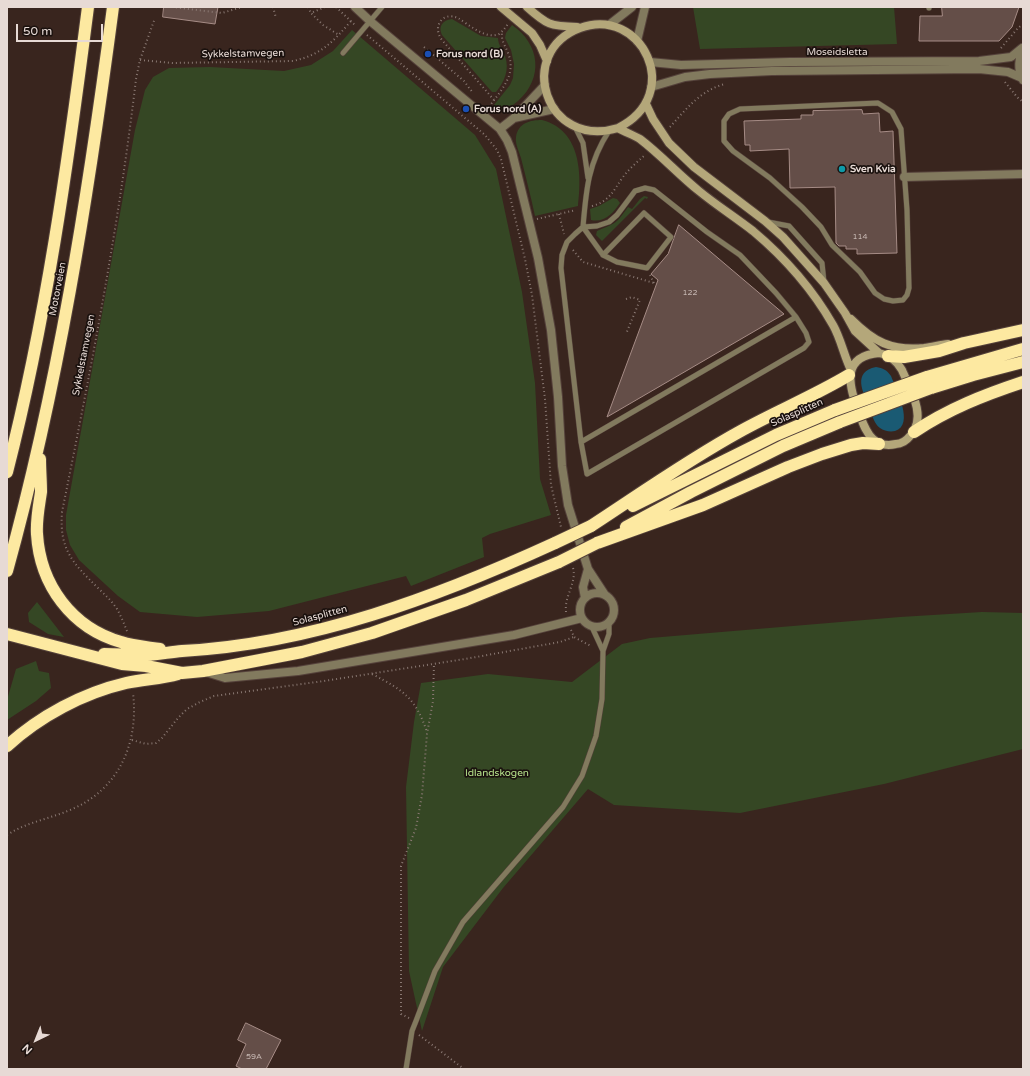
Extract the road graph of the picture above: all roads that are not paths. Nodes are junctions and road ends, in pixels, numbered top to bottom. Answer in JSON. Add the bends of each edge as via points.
{"nodes":[{"id":1,"x":88,"y":7,"type":"edge"},
{"id":2,"x":113,"y":7,"type":"edge"},
{"id":3,"x":355,"y":7,"type":"edge"},
{"id":4,"x":382,"y":7,"type":"edge"},
{"id":5,"x":501,"y":7,"type":"edge"},
{"id":6,"x":527,"y":7,"type":"edge"},
{"id":7,"x":632,"y":7,"type":"edge"},
{"id":8,"x":645,"y":7,"type":"edge"},
{"id":9,"x":370,"y":21,"type":"junction"},
{"id":10,"x":609,"y":25,"type":"junction"},
{"id":11,"x":580,"y":27,"type":"junction"},
{"id":12,"x":637,"y":41,"type":"junction"},
{"id":13,"x":1023,"y":48,"type":"edge"},
{"id":14,"x":343,"y":53,"type":"dead end"},
{"id":15,"x":547,"y":61,"type":"junction"},
{"id":16,"x":650,"y":62,"type":"junction"},
{"id":17,"x":1022,"y":79,"type":"edge"},
{"id":18,"x":545,"y":85,"type":"junction"},
{"id":19,"x":651,"y":87,"type":"junction"},
{"id":20,"x":646,"y":104,"type":"junction"},
{"id":21,"x":554,"y":109,"type":"junction"},
{"id":22,"x":514,"y":118,"type":"junction"},
{"id":23,"x":575,"y":127,"type":"junction"},
{"id":24,"x":618,"y":128,"type":"junction"},
{"id":25,"x":500,"y":129,"type":"junction"},
{"id":26,"x":609,"y":131,"type":"junction"},
{"id":27,"x":1023,"y":174,"type":"edge"},
{"id":28,"x":904,"y":177,"type":"junction"},
{"id":29,"x":588,"y":179,"type":"junction"},
{"id":30,"x":765,"y":221,"type":"junction"},
{"id":31,"x":583,"y":227,"type":"junction"},
{"id":32,"x":603,"y":255,"type":"junction"},
{"id":33,"x":824,"y":283,"type":"junction"},
{"id":34,"x":845,"y":313,"type":"junction"},
{"id":35,"x":796,"y":317,"type":"junction"},
{"id":36,"x":1023,"y":330,"type":"edge"},
{"id":37,"x":964,"y":343,"type":"junction"},
{"id":38,"x":1023,"y":349,"type":"edge"},
{"id":39,"x":883,"y":354,"type":"junction"},
{"id":40,"x":1023,"y":362,"type":"edge"},
{"id":41,"x":850,"y":372,"type":"junction"},
{"id":42,"x":1023,"y":382,"type":"edge"},
{"id":43,"x":914,"y":432,"type":"junction"},
{"id":44,"x":40,"y":440,"type":"junction"},
{"id":45,"x":581,"y":442,"type":"junction"},
{"id":46,"x":879,"y":444,"type":"junction"},
{"id":47,"x":7,"y":472,"type":"edge"},
{"id":48,"x":590,"y":526,"type":"junction"},
{"id":49,"x":597,"y":543,"type":"junction"},
{"id":50,"x":588,"y":569,"type":"junction"},
{"id":51,"x":7,"y":571,"type":"edge"},
{"id":52,"x":605,"y":595,"type":"junction"},
{"id":53,"x":585,"y":598,"type":"junction"},
{"id":54,"x":582,"y":618,"type":"junction"},
{"id":55,"x":609,"y":621,"type":"junction"},
{"id":56,"x":590,"y":625,"type":"junction"},
{"id":57,"x":7,"y":634,"type":"edge"},
{"id":58,"x":603,"y":651,"type":"junction"},
{"id":59,"x":182,"y":652,"type":"junction"},
{"id":60,"x":80,"y":653,"type":"junction"},
{"id":61,"x":203,"y":672,"type":"junction"},
{"id":62,"x":182,"y":673,"type":"junction"},
{"id":63,"x":7,"y":746,"type":"edge"},
{"id":64,"x":406,"y":1069,"type":"edge"}],
"edges":[{"from":1,"to":47,"type":"highway","name":"Motorveien","via":[[53,246]]},
{"from":2,"to":44,"type":"highway","name":"Motorveien","via":[[102,96],[79,239]]},
{"from":3,"to":9,"type":"street"},
{"from":4,"to":9,"type":"lane"},
{"from":5,"to":15,"type":"street","via":[[532,33]]},
{"from":6,"to":11,"type":"street","via":[[543,22]]},
{"from":7,"to":10,"type":"street"},
{"from":8,"to":12,"type":"street"},
{"from":9,"to":14,"type":"lane"},
{"from":9,"to":25,"type":"street"},
{"from":10,"to":11,"type":"street"},
{"from":10,"to":12,"type":"street","via":[[624,31]]},
{"from":11,"to":15,"type":"street","via":[[563,37]]},
{"from":12,"to":16,"type":"street"},
{"from":13,"to":16,"type":"street","name":"Moseidsletta","via":[[1011,57],[979,61],[681,65]]},
{"from":13,"to":17,"type":"street","via":[[1019,58]]},
{"from":15,"to":18,"type":"street"},
{"from":16,"to":19,"type":"street"},
{"from":17,"to":19,"type":"street","name":"Moseidsletta","via":[[1008,72],[979,69],[772,71],[685,77]]},
{"from":18,"to":21,"type":"street","via":[[546,94]]},
{"from":18,"to":22,"type":"street"},
{"from":19,"to":20,"type":"street"},
{"from":20,"to":24,"type":"street","via":[[634,119]]},
{"from":20,"to":30,"type":"street","via":[[660,131],[680,154]]},
{"from":21,"to":22,"type":"street"},
{"from":21,"to":23,"type":"street"},
{"from":22,"to":25,"type":"street"},
{"from":23,"to":26,"type":"street","via":[[586,131]]},
{"from":23,"to":29,"type":"lane","via":[[583,143]]},
{"from":24,"to":26,"type":"street"},
{"from":24,"to":41,"type":"street","via":[[639,138],[700,192],[753,231],[792,269],[834,326]]},
{"from":25,"to":50,"type":"street","via":[[516,162],[538,258],[555,367],[564,487]]},
{"from":26,"to":29,"type":"lane","via":[[599,146]]},
{"from":27,"to":28,"type":"street"},
{"from":28,"to":28,"type":"lane","via":[[901,129],[892,112],[878,103],[740,109],[729,114],[724,121],[724,141],[733,151],[802,206],[821,227],[832,245],[860,272],[875,293],[893,301],[903,300],[909,288]]},
{"from":29,"to":31,"type":"lane"},
{"from":30,"to":33,"type":"street","via":[[783,237]]},
{"from":30,"to":33,"type":"lane","via":[[788,226],[822,263]]},
{"from":31,"to":32,"type":"lane"},
{"from":31,"to":35,"type":"lane","via":[[609,222],[635,191],[645,188],[654,190],[740,255]]},
{"from":31,"to":45,"type":"lane","via":[[567,242],[561,268]]},
{"from":32,"to":32,"type":"lane","via":[[617,262],[647,268],[671,237],[644,213]]},
{"from":33,"to":34,"type":"street"},
{"from":34,"to":37,"type":"street","via":[[866,334],[891,346],[924,348]]},
{"from":34,"to":39,"type":"street","via":[[855,331]]},
{"from":35,"to":45,"type":"lane"},
{"from":35,"to":45,"type":"lane","via":[[809,342],[804,348],[588,474]]},
{"from":36,"to":37,"type":"highway"},
{"from":37,"to":39,"type":"highway","via":[[939,351],[904,357]]},
{"from":38,"to":48,"type":"highway","name":"Solasplitten","bridge":true,"via":[[927,377],[835,410]]},
{"from":39,"to":41,"type":"street","via":[[868,354],[860,358]]},
{"from":39,"to":43,"type":"street","via":[[894,359],[902,370],[918,410]]},
{"from":40,"to":49,"type":"highway","bridge":true,"via":[[931,388],[783,446]]},
{"from":41,"to":46,"type":"street","via":[[852,392],[865,428]]},
{"from":41,"to":48,"type":"highway","via":[[814,395],[715,446]]},
{"from":42,"to":43,"type":"highway","via":[[963,404]]},
{"from":43,"to":46,"type":"street","via":[[900,444]]},
{"from":44,"to":51,"type":"highway","name":"Motorveien"},
{"from":44,"to":59,"type":"highway","via":[[41,492],[37,539],[44,570],[56,595],[85,625],[108,638],[127,644]]},
{"from":46,"to":49,"type":"highway","via":[[851,445],[822,454],[703,505]]},
{"from":48,"to":59,"type":"highway","name":"Solasplitten","bridge":true,"via":[[501,568],[396,607],[335,626],[272,641]]},
{"from":49,"to":61,"type":"highway","name":"Solasplitten","bridge":true,"via":[[506,585],[434,612],[335,644]]},
{"from":50,"to":52,"type":"street"},
{"from":50,"to":53,"type":"street","via":[[583,587]]},
{"from":52,"to":53,"type":"street","via":[[592,593]]},
{"from":52,"to":55,"type":"street","via":[[613,604],[614,610]]},
{"from":53,"to":54,"type":"street","via":[[580,608]]},
{"from":54,"to":56,"type":"street"},
{"from":54,"to":61,"type":"street","via":[[514,634],[298,671],[225,678]]},
{"from":55,"to":56,"type":"street","via":[[601,626]]},
{"from":55,"to":58,"type":"lane"},
{"from":56,"to":58,"type":"lane"},
{"from":57,"to":60,"type":"highway","name":"Solasplitten"},
{"from":58,"to":64,"type":"lane","via":[[602,699],[596,736],[582,776],[563,807],[463,922],[436,971],[412,1031]]},
{"from":59,"to":60,"type":"highway","name":"Solasplitten","via":[[145,655]]},
{"from":60,"to":62,"type":"highway","name":"Solasplitten","via":[[122,664]]},
{"from":61,"to":62,"type":"highway","name":"Solasplitten"},
{"from":62,"to":63,"type":"highway","via":[[117,685],[78,699],[46,717]]}]}
